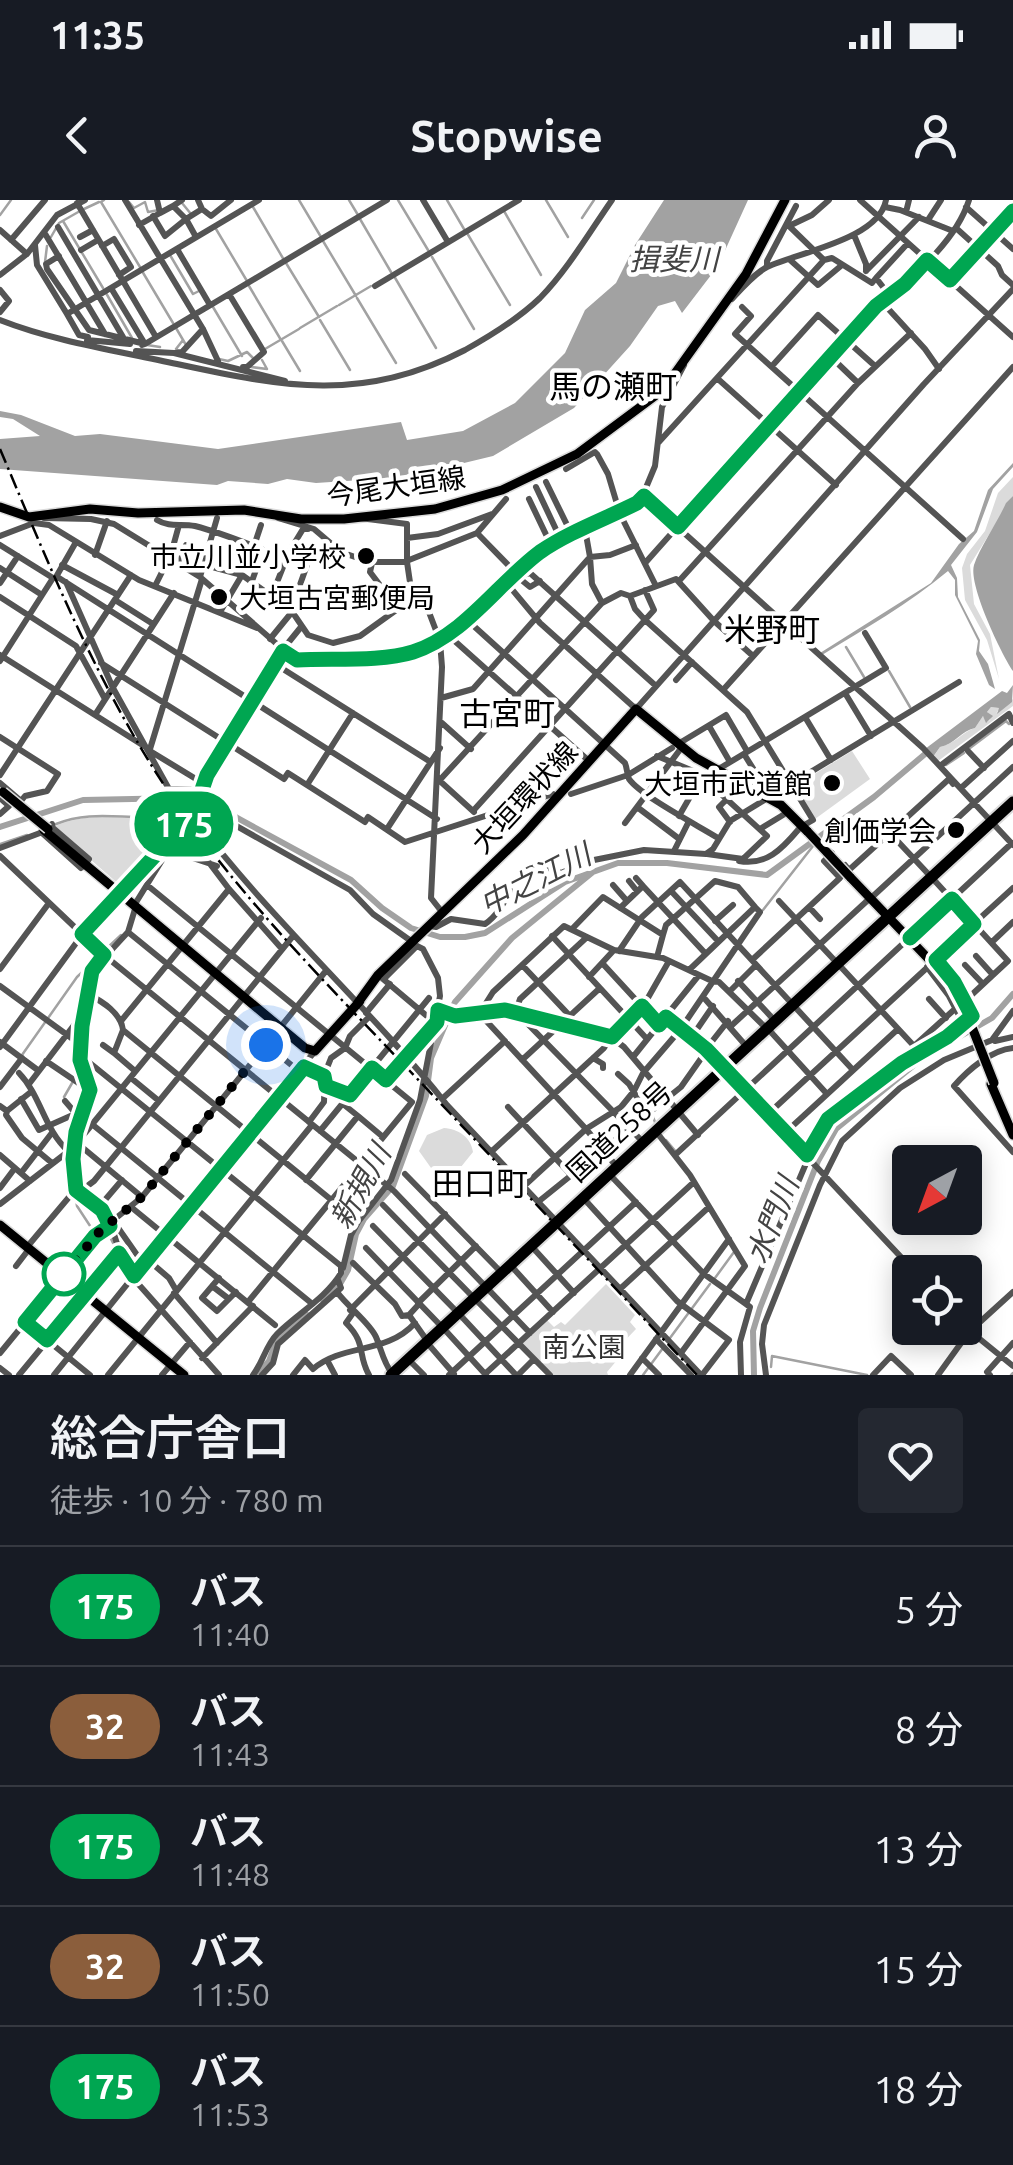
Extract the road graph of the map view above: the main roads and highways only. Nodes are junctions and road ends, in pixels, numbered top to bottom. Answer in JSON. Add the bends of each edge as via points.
{"nodes":[{"id":1,"x":785,"y":200,"type":"edge"},
{"id":2,"x":0,"y":508,"type":"edge"},
{"id":3,"x":1,"y":792,"type":"edge"},
{"id":4,"x":1013,"y":804,"type":"edge"},
{"id":5,"x":889,"y":919,"type":"junction"},
{"id":6,"x":413,"y":941,"type":"junction"},
{"id":7,"x":357,"y":1004,"type":"junction"},
{"id":8,"x":771,"y":1027,"type":"junction"},
{"id":9,"x":726,"y":1070,"type":"junction"},
{"id":10,"x":992,"y":1084,"type":"junction"},
{"id":11,"x":678,"y":1114,"type":"junction"},
{"id":12,"x":1013,"y":1132,"type":"edge"},
{"id":13,"x":616,"y":1171,"type":"junction"},
{"id":14,"x":558,"y":1224,"type":"junction"},
{"id":15,"x":0,"y":1225,"type":"edge"},
{"id":16,"x":507,"y":1271,"type":"junction"},
{"id":17,"x":428,"y":1343,"type":"junction"},
{"id":18,"x":184,"y":1375,"type":"edge"},
{"id":19,"x":394,"y":1375,"type":"edge"}],
"edges":[{"from":1,"to":2,"type":"main road","name":"今尾大垣線","via":[[757,257],[655,397],[544,472],[464,502],[360,518],[90,509],[25,520]]},
{"from":3,"to":7,"type":"main road","name":"大垣環状線","bridge":true,"via":[[310,1050]]},
{"from":4,"to":5,"type":"highway","name":"国道258号"},
{"from":5,"to":6,"type":"main road","name":"大垣環状線","bridge":true,"via":[[769,798],[709,774],[636,710],[569,790],[553,798]]},
{"from":5,"to":8,"type":"highway","name":"国道258号"},
{"from":5,"to":10,"type":"main road","bridge":true,"via":[[952,988]]},
{"from":6,"to":7,"type":"main road","name":"大垣環状線"},
{"from":6,"to":7,"type":"main road","name":"大垣環状線"},
{"from":8,"to":9,"type":"highway","name":"国道258号"},
{"from":8,"to":9,"type":"highway","name":"国道258号"},
{"from":9,"to":11,"type":"highway","name":"国道258号"},
{"from":10,"to":12,"type":"main road"},
{"from":10,"to":12,"type":"main road"},
{"from":11,"to":13,"type":"highway","name":"国道258号"},
{"from":11,"to":13,"type":"highway","name":"国道258号"},
{"from":13,"to":14,"type":"highway","name":"国道258号"},
{"from":13,"to":14,"type":"highway","name":"国道258号"},
{"from":14,"to":16,"type":"highway","name":"国道258号"},
{"from":14,"to":16,"type":"highway","name":"国道258号"},
{"from":15,"to":18,"type":"main road"},
{"from":16,"to":17,"type":"highway","name":"国道258号"},
{"from":17,"to":19,"type":"highway","name":"国道258号"},
{"from":17,"to":19,"type":"highway","name":"国道258号"}]}
